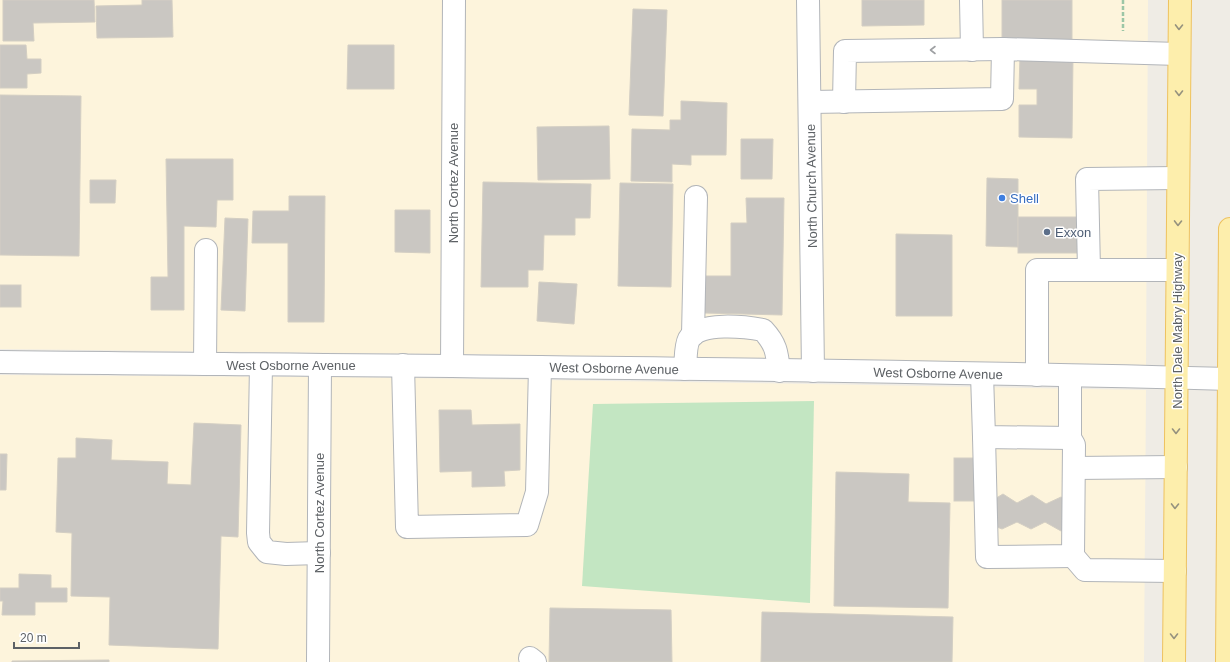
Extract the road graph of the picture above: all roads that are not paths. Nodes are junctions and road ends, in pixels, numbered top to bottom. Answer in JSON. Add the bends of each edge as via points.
{"nodes":[{"id":1,"x":454,"y":0,"type":"edge"},
{"id":2,"x":808,"y":0,"type":"edge"},
{"id":3,"x":971,"y":0,"type":"edge"},
{"id":4,"x":1180,"y":0,"type":"edge"},
{"id":5,"x":1003,"y":49,"type":"junction"},
{"id":6,"x":972,"y":50,"type":"junction"},
{"id":7,"x":1179,"y":54,"type":"junction"},
{"id":8,"x":810,"y":102,"type":"junction"},
{"id":9,"x":844,"y":102,"type":"junction"},
{"id":10,"x":1178,"y":178,"type":"junction"},
{"id":11,"x":696,"y":197,"type":"dead end"},
{"id":12,"x":1230,"y":229,"type":"edge"},
{"id":13,"x":206,"y":250,"type":"dead end"},
{"id":14,"x":1089,"y":270,"type":"junction"},
{"id":15,"x":1177,"y":270,"type":"junction"},
{"id":16,"x":693,"y":335,"type":"junction"},
{"id":17,"x":0,"y":362,"type":"edge"},
{"id":18,"x":205,"y":364,"type":"junction"},
{"id":19,"x":260,"y":365,"type":"junction"},
{"id":20,"x":320,"y":365,"type":"junction"},
{"id":21,"x":403,"y":365,"type":"junction"},
{"id":22,"x":452,"y":366,"type":"junction"},
{"id":23,"x":540,"y":368,"type":"junction"},
{"id":24,"x":685,"y":369,"type":"junction"},
{"id":25,"x":779,"y":371,"type":"junction"},
{"id":26,"x":813,"y":371,"type":"junction"},
{"id":27,"x":982,"y":374,"type":"junction"},
{"id":28,"x":1037,"y":375,"type":"junction"},
{"id":29,"x":1070,"y":376,"type":"junction"},
{"id":30,"x":1176,"y":378,"type":"junction"},
{"id":31,"x":1229,"y":379,"type":"junction"},
{"id":32,"x":984,"y":437,"type":"junction"},
{"id":33,"x":1070,"y":438,"type":"junction"},
{"id":34,"x":1176,"y":467,"type":"junction"},
{"id":35,"x":1074,"y":468,"type":"junction"},
{"id":36,"x":319,"y":553,"type":"junction"},
{"id":37,"x":1073,"y":556,"type":"junction"},
{"id":38,"x":1175,"y":571,"type":"junction"},
{"id":39,"x":318,"y":662,"type":"edge"},
{"id":40,"x":1174,"y":662,"type":"edge"},
{"id":41,"x":1227,"y":662,"type":"edge"}],
"edges":[{"from":1,"to":22,"type":"street","name":"North Cortez Avenue"},
{"from":2,"to":8,"type":"street","name":"North Church Avenue"},
{"from":3,"to":6,"type":"street"},
{"from":4,"to":7,"type":"main road","name":"North Dale Mabry Highway","one_way":true},
{"from":5,"to":6,"type":"street"},
{"from":5,"to":7,"type":"street"},
{"from":5,"to":9,"type":"street","via":[[1002,99]]},
{"from":6,"to":9,"type":"street","one_way":true,"via":[[844,51]]},
{"from":7,"to":10,"type":"main road","name":"North Dale Mabry Highway","one_way":true},
{"from":8,"to":9,"type":"street"},
{"from":8,"to":26,"type":"street","name":"North Church Avenue"},
{"from":10,"to":14,"type":"street","via":[[1087,179]]},
{"from":10,"to":15,"type":"main road","name":"North Dale Mabry Highway","one_way":true},
{"from":11,"to":16,"type":"street"},
{"from":12,"to":31,"type":"main road"},
{"from":13,"to":18,"type":"street"},
{"from":14,"to":15,"type":"street"},
{"from":14,"to":28,"type":"street","via":[[1037,270]]},
{"from":15,"to":30,"type":"main road","name":"North Dale Mabry Highway"},
{"from":16,"to":24,"type":"street","via":[[687,343]]},
{"from":16,"to":25,"type":"street","via":[[701,330],[725,326],[763,330],[777,350]]},
{"from":17,"to":18,"type":"street","name":"West Osborne Avenue"},
{"from":18,"to":19,"type":"street","name":"West Osborne Avenue"},
{"from":19,"to":20,"type":"street","name":"West Osborne Avenue"},
{"from":19,"to":36,"type":"street","via":[[259,542],[267,552]]},
{"from":20,"to":21,"type":"street","name":"West Osborne Avenue"},
{"from":20,"to":36,"type":"street","name":"North Cortez Avenue"},
{"from":21,"to":22,"type":"street","name":"West Osborne Avenue"},
{"from":21,"to":23,"type":"street","via":[[406,527],[526,525],[537,492]]},
{"from":22,"to":23,"type":"street","name":"West Osborne Avenue"},
{"from":23,"to":24,"type":"street","name":"West Osborne Avenue"},
{"from":24,"to":25,"type":"street","name":"West Osborne Avenue"},
{"from":25,"to":26,"type":"street","name":"West Osborne Avenue"},
{"from":26,"to":27,"type":"street","name":"West Osborne Avenue"},
{"from":27,"to":28,"type":"street","name":"West Osborne Avenue"},
{"from":27,"to":32,"type":"street"},
{"from":28,"to":29,"type":"street","name":"West Osborne Avenue"},
{"from":29,"to":30,"type":"street","name":"West Osborne Avenue"},
{"from":29,"to":33,"type":"street"},
{"from":30,"to":31,"type":"street","name":"West Osborne Avenue"},
{"from":30,"to":34,"type":"main road","name":"North Dale Mabry Highway","one_way":true},
{"from":31,"to":41,"type":"main road"},
{"from":32,"to":33,"type":"street"},
{"from":32,"to":37,"type":"street","via":[[987,557]]},
{"from":33,"to":35,"type":"street","via":[[1074,445]]},
{"from":34,"to":35,"type":"street"},
{"from":34,"to":38,"type":"main road","name":"North Dale Mabry Highway","one_way":true},
{"from":35,"to":37,"type":"street"},
{"from":36,"to":39,"type":"street","name":"North Cortez Avenue"},
{"from":37,"to":38,"type":"street","via":[[1085,570]]},
{"from":38,"to":40,"type":"main road","name":"North Dale Mabry Highway","one_way":true}]}
